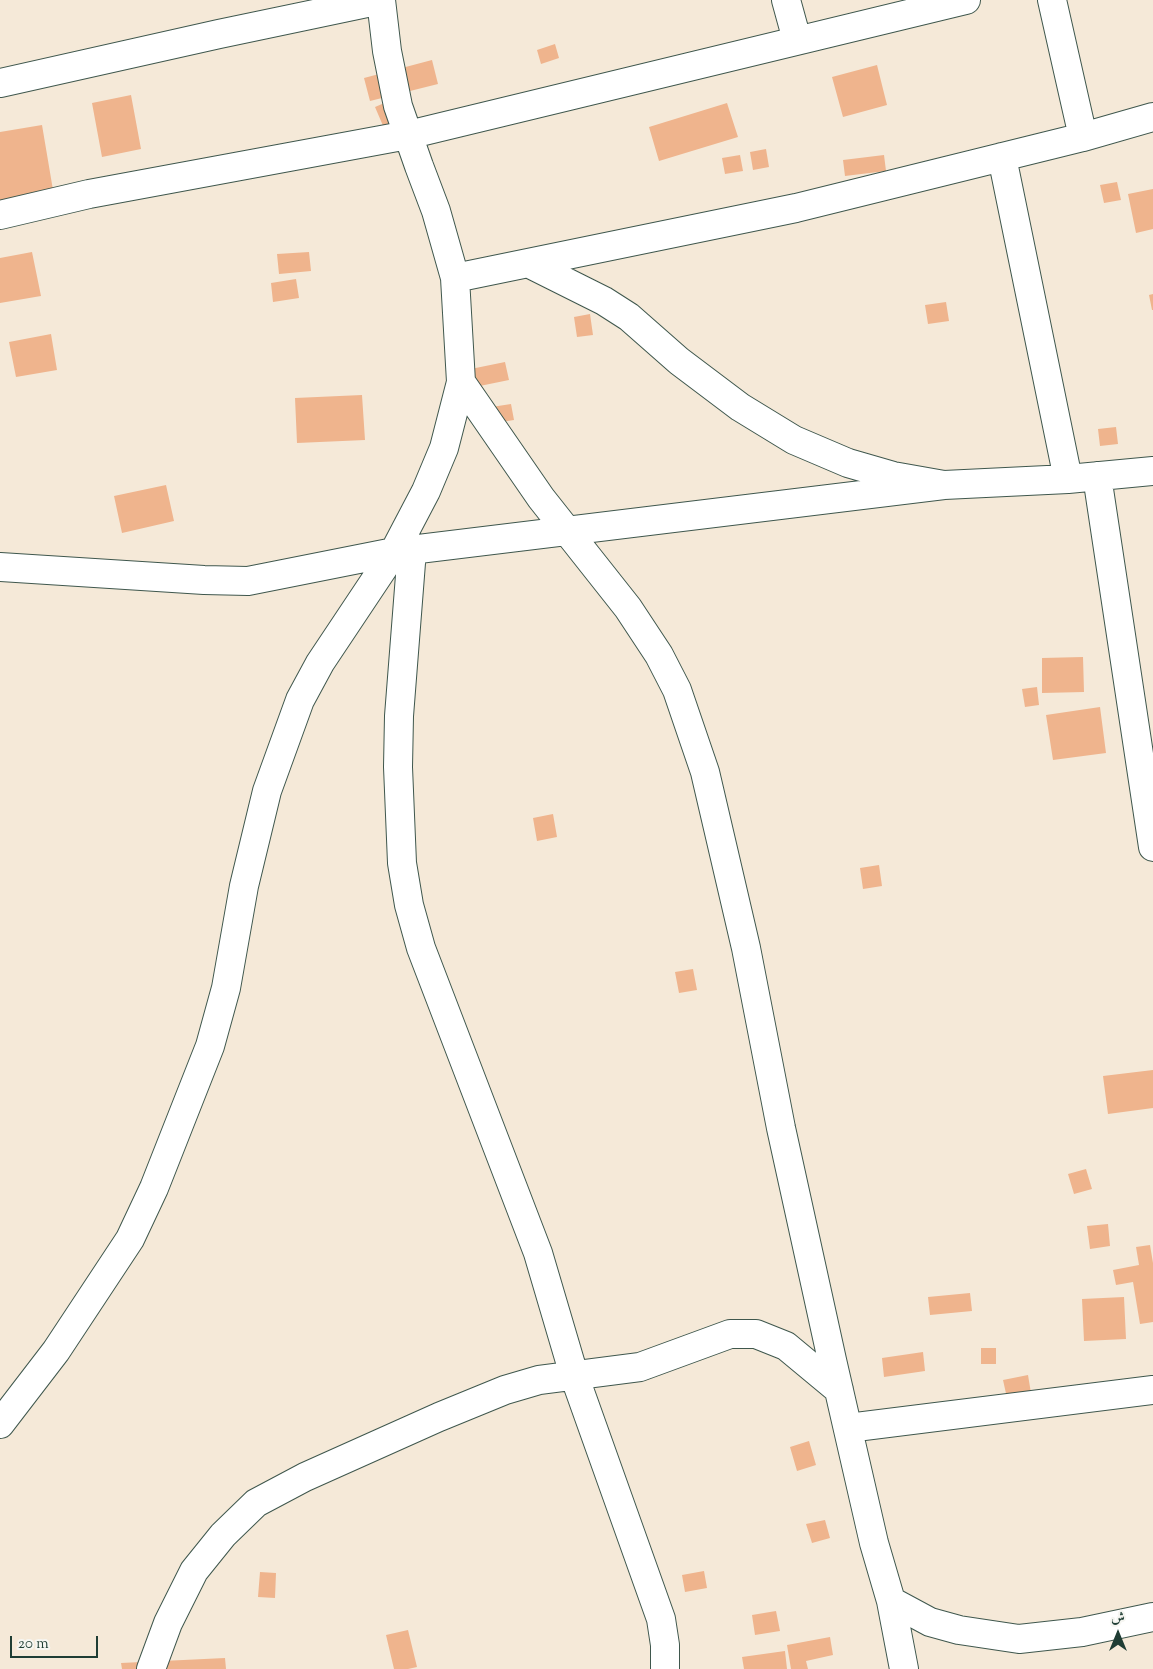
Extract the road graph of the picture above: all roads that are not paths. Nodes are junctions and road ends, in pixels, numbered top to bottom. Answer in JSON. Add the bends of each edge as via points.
{"nodes":[{"id":1,"x":786,"y":0,"type":"edge"},
{"id":2,"x":966,"y":0,"type":"edge"},
{"id":3,"x":1052,"y":0,"type":"edge"},
{"id":4,"x":796,"y":40,"type":"junction"},
{"id":5,"x":0,"y":83,"type":"edge"},
{"id":6,"x":1153,"y":117,"type":"edge"},
{"id":7,"x":408,"y":135,"type":"junction"},
{"id":8,"x":1084,"y":137,"type":"junction"},
{"id":9,"x":1002,"y":157,"type":"junction"},
{"id":10,"x":0,"y":215,"type":"edge"},
{"id":11,"x":528,"y":263,"type":"junction"},
{"id":12,"x":455,"y":278,"type":"junction"},
{"id":13,"x":461,"y":382,"type":"junction"},
{"id":14,"x":1153,"y":471,"type":"edge"},
{"id":15,"x":1097,"y":476,"type":"junction"},
{"id":16,"x":1068,"y":479,"type":"junction"},
{"id":17,"x":944,"y":486,"type":"junction"},
{"id":18,"x":566,"y":530,"type":"junction"},
{"id":19,"x":403,"y":551,"type":"junction"},
{"id":20,"x":0,"y":567,"type":"edge"},
{"id":21,"x":1153,"y":842,"type":"edge"},
{"id":22,"x":574,"y":1375,"type":"junction"},
{"id":23,"x":839,"y":1390,"type":"junction"},
{"id":24,"x":1153,"y":1390,"type":"edge"},
{"id":25,"x":0,"y":1424,"type":"edge"},
{"id":26,"x":848,"y":1428,"type":"junction"},
{"id":27,"x":891,"y":1601,"type":"junction"},
{"id":28,"x":1153,"y":1617,"type":"edge"},
{"id":29,"x":150,"y":1669,"type":"edge"},
{"id":30,"x":665,"y":1669,"type":"edge"},
{"id":31,"x":904,"y":1669,"type":"edge"}],
"edges":[{"from":1,"to":4,"type":"street"},
{"from":2,"to":4,"type":"street"},
{"from":3,"to":8,"type":"street"},
{"from":4,"to":7,"type":"street"},
{"from":5,"to":7,"type":"street","via":[[381,0],[386,51]]},
{"from":6,"to":8,"type":"street"},
{"from":7,"to":10,"type":"street","via":[[89,194]]},
{"from":7,"to":12,"type":"street","via":[[436,211]]},
{"from":8,"to":9,"type":"street"},
{"from":9,"to":11,"type":"street","via":[[796,208]]},
{"from":9,"to":16,"type":"street"},
{"from":11,"to":12,"type":"street"},
{"from":11,"to":17,"type":"street","via":[[629,317],[679,361],[740,407],[794,440],[848,463]]},
{"from":12,"to":13,"type":"street"},
{"from":13,"to":18,"type":"street"},
{"from":13,"to":19,"type":"street","via":[[444,448]]},
{"from":14,"to":15,"type":"street"},
{"from":15,"to":16,"type":"street"},
{"from":15,"to":21,"type":"street"},
{"from":16,"to":17,"type":"street"},
{"from":17,"to":18,"type":"street"},
{"from":18,"to":19,"type":"street"},
{"from":18,"to":23,"type":"street","via":[[628,608],[659,655],[677,690],[705,772],[746,948],[781,1128]]},
{"from":19,"to":20,"type":"street","via":[[248,581]]},
{"from":19,"to":22,"type":"street","via":[[398,767],[402,863],[409,905],[421,948],[538,1253]]},
{"from":19,"to":25,"type":"street","via":[[320,663],[300,700],[267,791],[244,886],[226,988],[210,1046],[154,1188],[130,1239],[56,1351]]},
{"from":22,"to":23,"type":"street","via":[[640,1367],[730,1334],[756,1334],[786,1346]]},
{"from":22,"to":29,"type":"street","via":[[539,1380],[505,1390],[305,1477],[256,1504],[194,1571]]},
{"from":22,"to":30,"type":"street","via":[[661,1619]]},
{"from":23,"to":26,"type":"street"},
{"from":24,"to":26,"type":"street"},
{"from":26,"to":27,"type":"street","via":[[874,1543]]},
{"from":27,"to":28,"type":"street","via":[[930,1622],[1019,1639],[1082,1632]]},
{"from":27,"to":31,"type":"street"}]}
